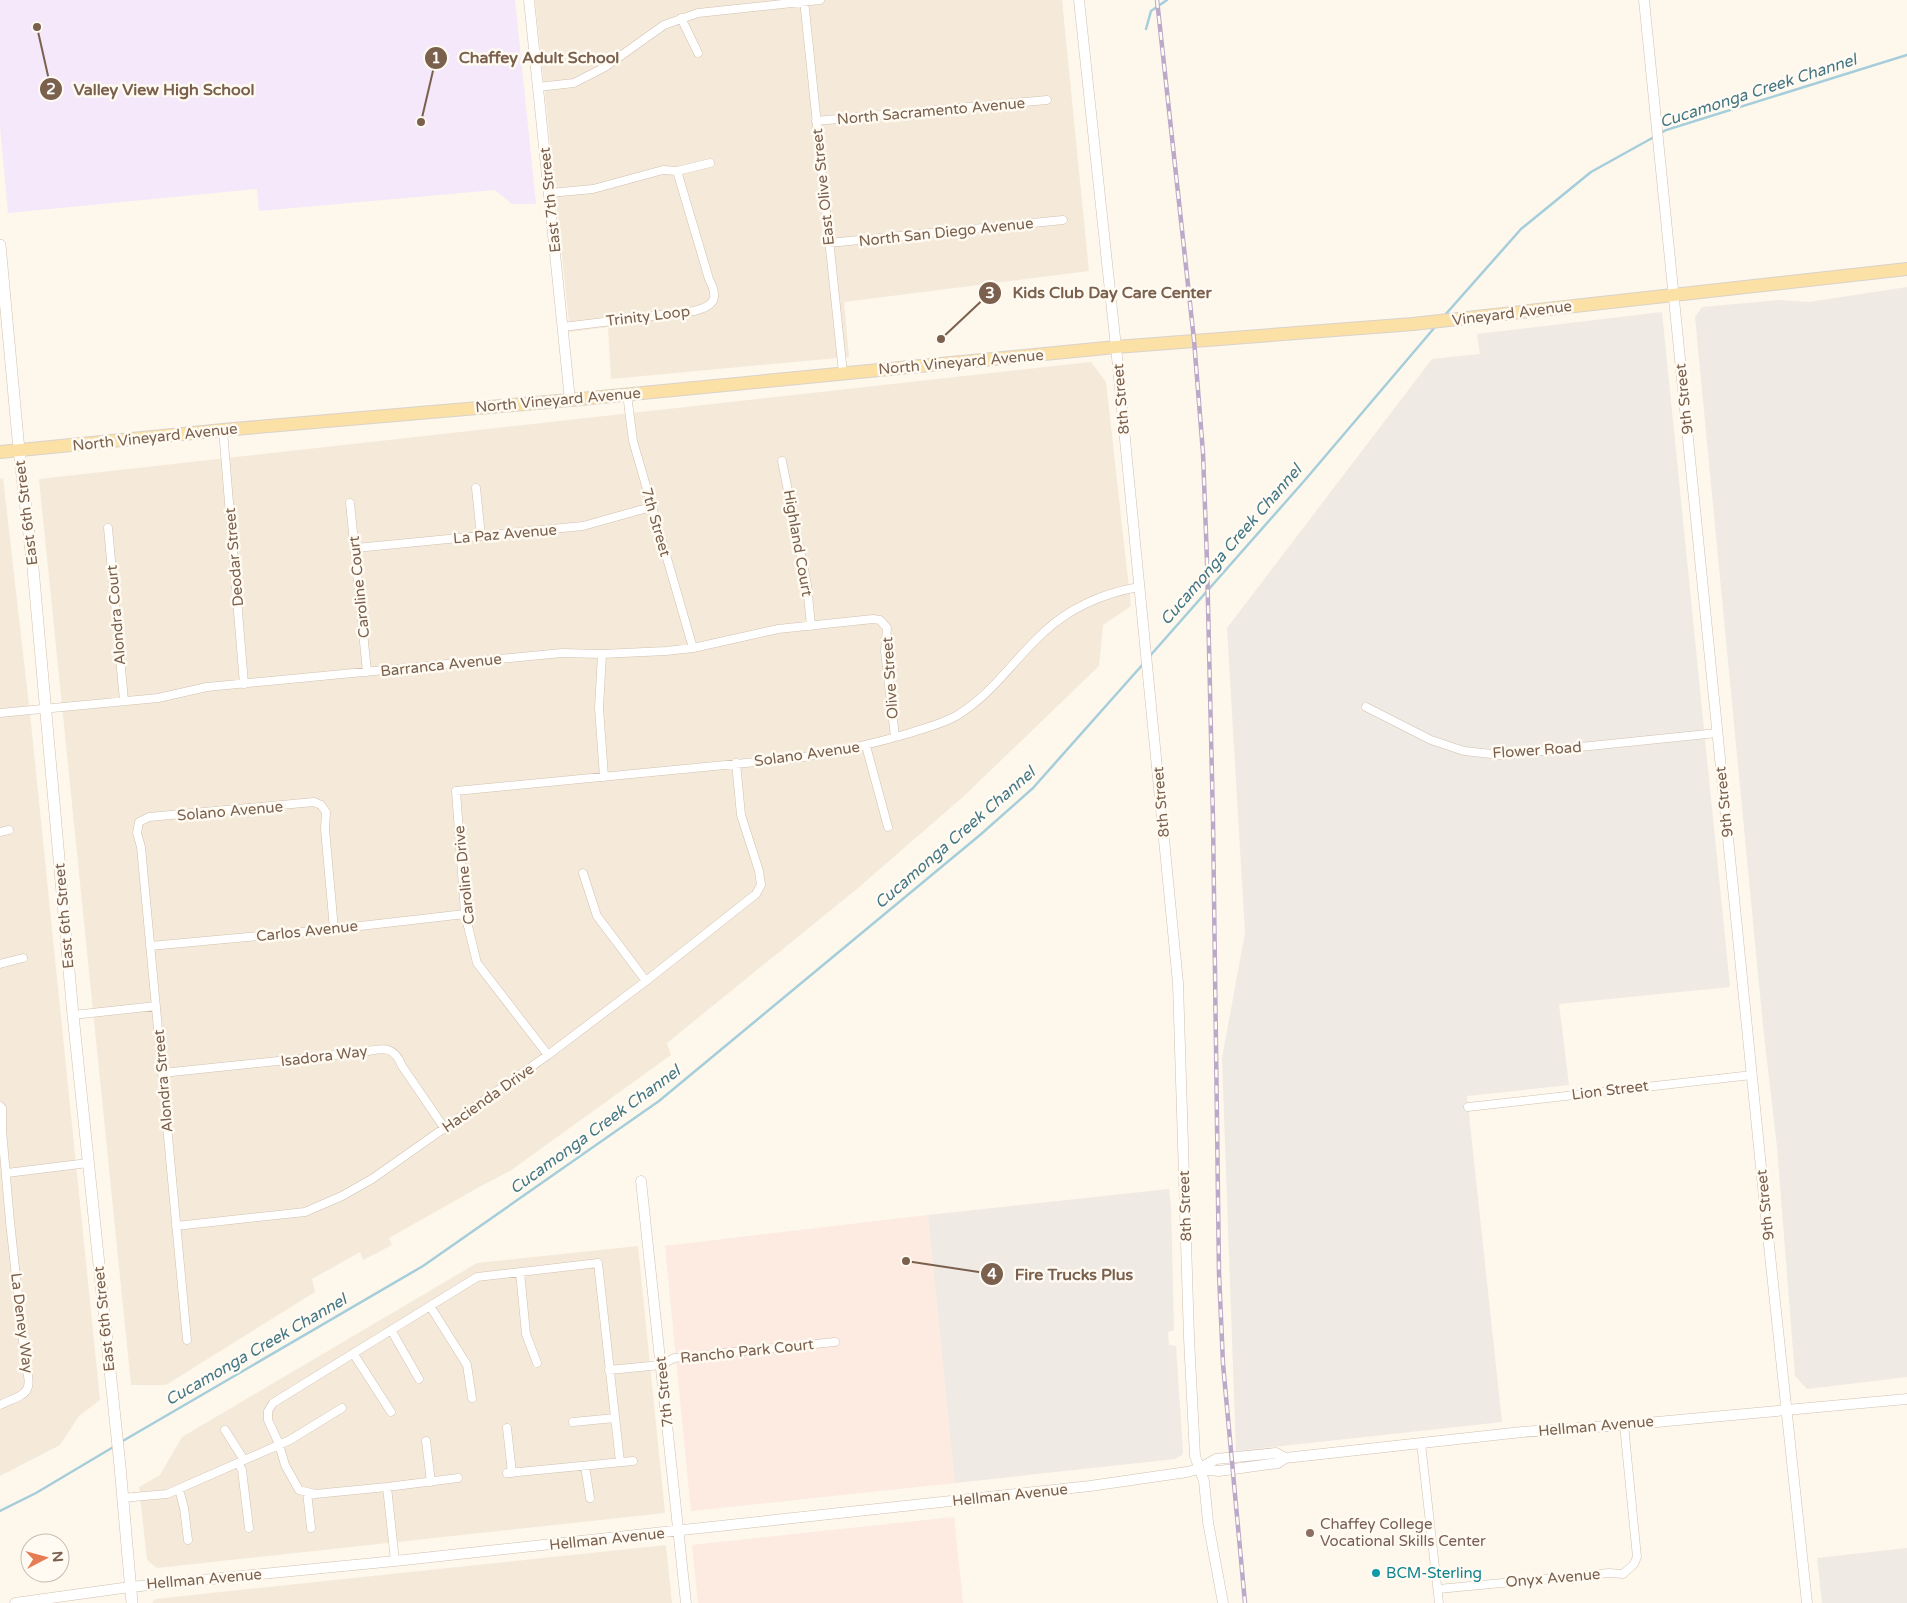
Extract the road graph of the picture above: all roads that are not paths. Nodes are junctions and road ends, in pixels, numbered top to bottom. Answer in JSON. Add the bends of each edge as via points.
{"nodes":[{"id":1,"x":529,"y":0,"type":"edge"},
{"id":2,"x":820,"y":0,"type":"edge"},
{"id":3,"x":1079,"y":0,"type":"edge"},
{"id":4,"x":1644,"y":0,"type":"edge"},
{"id":5,"x":804,"y":1,"type":"edge"},
{"id":6,"x":681,"y":18,"type":"junction"},
{"id":7,"x":698,"y":53,"type":"dead end"},
{"id":8,"x":538,"y":87,"type":"junction"},
{"id":9,"x":1047,"y":100,"type":"dead end"},
{"id":10,"x":816,"y":121,"type":"junction"},
{"id":11,"x":710,"y":163,"type":"dead end"},
{"id":12,"x":677,"y":171,"type":"junction"},
{"id":13,"x":550,"y":193,"type":"junction"},
{"id":14,"x":1063,"y":220,"type":"dead end"},
{"id":15,"x":829,"y":243,"type":"junction"},
{"id":16,"x":0,"y":246,"type":"edge"},
{"id":17,"x":1907,"y":269,"type":"edge"},
{"id":18,"x":1674,"y":294,"type":"junction"},
{"id":19,"x":562,"y":326,"type":"junction"},
{"id":20,"x":1116,"y":347,"type":"junction"},
{"id":21,"x":844,"y":373,"type":"junction"},
{"id":22,"x":628,"y":394,"type":"junction"},
{"id":23,"x":570,"y":400,"type":"junction"},
{"id":24,"x":223,"y":430,"type":"junction"},
{"id":25,"x":19,"y":450,"type":"junction"},
{"id":26,"x":0,"y":452,"type":"edge"},
{"id":27,"x":782,"y":461,"type":"dead end"},
{"id":28,"x":476,"y":488,"type":"dead end"},
{"id":29,"x":350,"y":502,"type":"dead end"},
{"id":30,"x":651,"y":507,"type":"junction"},
{"id":31,"x":108,"y":528,"type":"dead end"},
{"id":32,"x":481,"y":536,"type":"junction"},
{"id":33,"x":356,"y":548,"type":"junction"},
{"id":34,"x":1139,"y":587,"type":"junction"},
{"id":35,"x":880,"y":620,"type":"joint"},
{"id":36,"x":811,"y":626,"type":"junction"},
{"id":37,"x":693,"y":648,"type":"junction"},
{"id":38,"x":602,"y":654,"type":"junction"},
{"id":39,"x":367,"y":672,"type":"junction"},
{"id":40,"x":244,"y":684,"type":"junction"},
{"id":41,"x":124,"y":701,"type":"junction"},
{"id":42,"x":1366,"y":707,"type":"dead end"},
{"id":43,"x":45,"y":710,"type":"junction"},
{"id":44,"x":0,"y":713,"type":"edge"},
{"id":45,"x":1717,"y":733,"type":"junction"},
{"id":46,"x":895,"y":738,"type":"junction"},
{"id":47,"x":866,"y":746,"type":"junction"},
{"id":48,"x":736,"y":763,"type":"junction"},
{"id":49,"x":604,"y":777,"type":"junction"},
{"id":50,"x":456,"y":791,"type":"joint"},
{"id":51,"x":139,"y":822,"type":"joint"},
{"id":52,"x":888,"y":827,"type":"dead end"},
{"id":53,"x":9,"y":830,"type":"dead end"},
{"id":54,"x":0,"y":832,"type":"edge"},
{"id":55,"x":583,"y":873,"type":"dead end"},
{"id":56,"x":465,"y":914,"type":"junction"},
{"id":57,"x":334,"y":929,"type":"junction"},
{"id":58,"x":150,"y":946,"type":"junction"},
{"id":59,"x":23,"y":958,"type":"dead end"},
{"id":60,"x":0,"y":964,"type":"edge"},
{"id":61,"x":646,"y":981,"type":"junction"},
{"id":62,"x":156,"y":1006,"type":"junction"},
{"id":63,"x":73,"y":1015,"type":"junction"},
{"id":64,"x":548,"y":1056,"type":"junction"},
{"id":65,"x":162,"y":1073,"type":"junction"},
{"id":66,"x":1752,"y":1075,"type":"junction"},
{"id":67,"x":0,"y":1106,"type":"edge"},
{"id":68,"x":1468,"y":1107,"type":"dead end"},
{"id":69,"x":446,"y":1128,"type":"junction"},
{"id":70,"x":88,"y":1164,"type":"junction"},
{"id":71,"x":6,"y":1173,"type":"junction"},
{"id":72,"x":641,"y":1181,"type":"dead end"},
{"id":73,"x":0,"y":1222,"type":"edge"},
{"id":74,"x":10,"y":1222,"type":"junction"},
{"id":75,"x":176,"y":1226,"type":"junction"},
{"id":76,"x":520,"y":1272,"type":"junction"},
{"id":77,"x":430,"y":1306,"type":"junction"},
{"id":78,"x":391,"y":1330,"type":"junction"},
{"id":79,"x":187,"y":1340,"type":"dead end"},
{"id":80,"x":835,"y":1342,"type":"dead end"},
{"id":81,"x":354,"y":1353,"type":"junction"},
{"id":82,"x":537,"y":1363,"type":"dead end"},
{"id":83,"x":661,"y":1365,"type":"junction"},
{"id":84,"x":609,"y":1370,"type":"junction"},
{"id":85,"x":419,"y":1379,"type":"dead end"},
{"id":86,"x":472,"y":1398,"type":"dead end"},
{"id":87,"x":1907,"y":1398,"type":"edge"},
{"id":88,"x":0,"y":1405,"type":"edge"},
{"id":89,"x":342,"y":1408,"type":"dead end"},
{"id":90,"x":1787,"y":1408,"type":"junction"},
{"id":91,"x":391,"y":1412,"type":"dead end"},
{"id":92,"x":615,"y":1418,"type":"junction"},
{"id":93,"x":573,"y":1422,"type":"dead end"},
{"id":94,"x":1624,"y":1425,"type":"junction"},
{"id":95,"x":507,"y":1428,"type":"dead end"},
{"id":96,"x":225,"y":1430,"type":"dead end"},
{"id":97,"x":426,"y":1441,"type":"dead end"},
{"id":98,"x":1421,"y":1443,"type":"junction"},
{"id":99,"x":280,"y":1444,"type":"junction"},
{"id":100,"x":634,"y":1461,"type":"dead end"},
{"id":101,"x":241,"y":1462,"type":"junction"},
{"id":102,"x":620,"y":1462,"type":"junction"},
{"id":103,"x":585,"y":1466,"type":"junction"},
{"id":104,"x":1199,"y":1469,"type":"junction"},
{"id":105,"x":458,"y":1478,"type":"dead end"},
{"id":106,"x":431,"y":1482,"type":"junction"},
{"id":107,"x":387,"y":1487,"type":"junction"},
{"id":108,"x":179,"y":1489,"type":"junction"},
{"id":109,"x":307,"y":1492,"type":"junction"},
{"id":110,"x":122,"y":1498,"type":"junction"},
{"id":111,"x":590,"y":1498,"type":"dead end"},
{"id":112,"x":249,"y":1528,"type":"dead end"},
{"id":113,"x":311,"y":1528,"type":"dead end"},
{"id":114,"x":679,"y":1531,"type":"junction"},
{"id":115,"x":188,"y":1540,"type":"dead end"},
{"id":116,"x":395,"y":1561,"type":"junction"},
{"id":117,"x":130,"y":1587,"type":"junction"},
{"id":118,"x":1438,"y":1589,"type":"junction"},
{"id":119,"x":15,"y":1603,"type":"edge"},
{"id":120,"x":132,"y":1603,"type":"edge"},
{"id":121,"x":686,"y":1603,"type":"edge"},
{"id":122,"x":1223,"y":1603,"type":"edge"},
{"id":123,"x":1438,"y":1603,"type":"edge"},
{"id":124,"x":1807,"y":1603,"type":"edge"}],
"edges":[{"from":1,"to":8,"type":"street","name":"East 7th Street"},
{"from":2,"to":5,"type":"street"},
{"from":3,"to":20,"type":"street","name":"8th Street"},
{"from":4,"to":18,"type":"street","name":"9th Street"},
{"from":5,"to":6,"type":"street","via":[[698,13]]},
{"from":5,"to":10,"type":"street","name":"East Olive Street"},
{"from":6,"to":7,"type":"street"},
{"from":6,"to":8,"type":"street","via":[[664,25],[605,67],[574,83]]},
{"from":8,"to":13,"type":"street","name":"East 7th Street"},
{"from":9,"to":10,"type":"street","name":"North Sacramento Avenue"},
{"from":10,"to":15,"type":"street","name":"East Olive Street"},
{"from":11,"to":12,"type":"street"},
{"from":12,"to":13,"type":"street","via":[[663,170],[593,189]]},
{"from":12,"to":19,"type":"street","name":"Trinity Loop","via":[[715,290],[708,308]]},
{"from":13,"to":19,"type":"street","name":"East 7th Street"},
{"from":14,"to":15,"type":"street","name":"North San Diego Avenue"},
{"from":15,"to":21,"type":"street","name":"East Olive Street"},
{"from":16,"to":25,"type":"main road","name":"East 6th Street"},
{"from":17,"to":18,"type":"main road","name":"Vineyard Avenue"},
{"from":18,"to":20,"type":"main road","name":"Vineyard Avenue","via":[[1468,319]]},
{"from":18,"to":45,"type":"street","name":"9th Street"},
{"from":19,"to":23,"type":"street","name":"East 7th Street"},
{"from":20,"to":21,"type":"main road","name":"North Vineyard Avenue"},
{"from":20,"to":34,"type":"street","name":"8th Street"},
{"from":21,"to":22,"type":"main road","name":"North Vineyard Avenue"},
{"from":22,"to":23,"type":"main road","name":"North Vineyard Avenue"},
{"from":22,"to":30,"type":"street","name":"7th Street","via":[[633,441]]},
{"from":23,"to":24,"type":"main road","name":"North Vineyard Avenue"},
{"from":24,"to":25,"type":"main road","name":"North Vineyard Avenue"},
{"from":24,"to":40,"type":"street","name":"Deodar Street"},
{"from":25,"to":26,"type":"main road","name":"North Vineyard Avenue"},
{"from":25,"to":43,"type":"main road","name":"East 6th Street"},
{"from":27,"to":36,"type":"street","name":"Highland Court","via":[[807,585]]},
{"from":28,"to":32,"type":"street"},
{"from":29,"to":33,"type":"street","name":"Caroline Court"},
{"from":30,"to":32,"type":"street","name":"La Paz Avenue","via":[[583,526]]},
{"from":30,"to":37,"type":"street","name":"7th Street"},
{"from":31,"to":41,"type":"street","name":"Alondra Court"},
{"from":32,"to":33,"type":"street","name":"La Paz Avenue"},
{"from":33,"to":39,"type":"street","name":"Caroline Court"},
{"from":34,"to":46,"type":"street","name":"Solano Avenue","via":[[1096,598],[1064,616],[1044,632],[975,703],[956,716]]},
{"from":34,"to":104,"type":"street","name":"8th Street","via":[[1178,983],[1190,1389],[1195,1456]]},
{"from":35,"to":36,"type":"street","name":"Barranca Avenue"},
{"from":35,"to":46,"type":"street","name":"Olive Street","via":[[887,628],[885,651]]},
{"from":36,"to":37,"type":"street","name":"Barranca Avenue","via":[[778,629]]},
{"from":37,"to":38,"type":"street","name":"Barranca Avenue"},
{"from":38,"to":39,"type":"street","name":"Barranca Avenue","via":[[562,653]]},
{"from":38,"to":49,"type":"street","via":[[599,708]]},
{"from":39,"to":40,"type":"street","name":"Barranca Avenue"},
{"from":40,"to":41,"type":"street","name":"Barranca Avenue"},
{"from":41,"to":43,"type":"street","name":"Barranca Avenue"},
{"from":42,"to":45,"type":"street","name":"Flower Road","via":[[1431,740],[1464,751],[1501,755]]},
{"from":43,"to":44,"type":"street","name":"Barranca Avenue"},
{"from":43,"to":63,"type":"main road","name":"East 6th Street"},
{"from":45,"to":66,"type":"street","name":"9th Street"},
{"from":46,"to":47,"type":"street","name":"Solano Avenue"},
{"from":47,"to":48,"type":"street","name":"Solano Avenue","via":[[798,758]]},
{"from":47,"to":52,"type":"street"},
{"from":48,"to":49,"type":"street","name":"Solano Avenue"},
{"from":48,"to":61,"type":"street","name":"Hacienda Drive","via":[[742,815],[761,885],[756,894]]},
{"from":49,"to":50,"type":"street","name":"Solano Avenue"},
{"from":50,"to":56,"type":"street","name":"Caroline Drive"},
{"from":51,"to":57,"type":"street","name":"Solano Avenue","via":[[149,817],[314,802],[321,805],[326,812]]},
{"from":51,"to":58,"type":"street","name":"Alondra Street","via":[[137,833]]},
{"from":53,"to":54,"type":"street"},
{"from":55,"to":61,"type":"street","via":[[598,916]]},
{"from":56,"to":57,"type":"street","name":"Carlos Avenue"},
{"from":56,"to":64,"type":"street","name":"Caroline Drive","via":[[477,963]]},
{"from":57,"to":58,"type":"street","name":"Carlos Avenue"},
{"from":58,"to":62,"type":"street","name":"Alondra Street"},
{"from":59,"to":60,"type":"street"},
{"from":61,"to":64,"type":"street","name":"Hacienda Drive"},
{"from":62,"to":63,"type":"street"},
{"from":62,"to":65,"type":"street","name":"Alondra Street"},
{"from":63,"to":70,"type":"main road","name":"East 6th Street"},
{"from":64,"to":69,"type":"street","name":"Hacienda Drive"},
{"from":65,"to":69,"type":"street","name":"Isadora Way","via":[[380,1048],[398,1055],[402,1066]]},
{"from":65,"to":75,"type":"street","name":"Alondra Street"},
{"from":66,"to":68,"type":"street","name":"Lion Street"},
{"from":66,"to":90,"type":"street","name":"9th Street"},
{"from":67,"to":71,"type":"street","name":"La Deney Way"},
{"from":69,"to":75,"type":"street","name":"Hacienda Drive","via":[[372,1179],[305,1212]]},
{"from":70,"to":71,"type":"street"},
{"from":70,"to":110,"type":"main road","name":"East 6th Street"},
{"from":71,"to":74,"type":"street","name":"La Deney Way"},
{"from":72,"to":83,"type":"street","name":"7th Street"},
{"from":73,"to":74,"type":"street"},
{"from":74,"to":88,"type":"street","name":"La Deney Way","via":[[30,1380],[27,1390],[19,1397]]},
{"from":75,"to":79,"type":"street","name":"Alondra Street"},
{"from":76,"to":77,"type":"street","via":[[477,1277]]},
{"from":76,"to":82,"type":"street","via":[[526,1334]]},
{"from":76,"to":84,"type":"street","via":[[598,1263]]},
{"from":77,"to":78,"type":"street"},
{"from":77,"to":86,"type":"street","via":[[467,1365]]},
{"from":78,"to":81,"type":"street"},
{"from":78,"to":85,"type":"street"},
{"from":80,"to":83,"type":"street","name":"Rancho Park Court","via":[[674,1358]]},
{"from":81,"to":91,"type":"street"},
{"from":81,"to":99,"type":"street","via":[[273,1403],[268,1411],[268,1420]]},
{"from":83,"to":84,"type":"street","name":"Rancho Park Court"},
{"from":83,"to":114,"type":"street","name":"7th Street"},
{"from":84,"to":92,"type":"street"},
{"from":87,"to":90,"type":"street","name":"Hellman Avenue"},
{"from":89,"to":99,"type":"street"},
{"from":90,"to":94,"type":"street","name":"Hellman Avenue"},
{"from":90,"to":124,"type":"street","name":"9th Street"},
{"from":92,"to":93,"type":"street"},
{"from":92,"to":102,"type":"street"},
{"from":94,"to":98,"type":"street","name":"Hellman Avenue"},
{"from":94,"to":118,"type":"street","name":"Onyx Avenue","via":[[1637,1557],[1623,1574]]},
{"from":95,"to":103,"type":"street","via":[[509,1473]]},
{"from":96,"to":101,"type":"street"},
{"from":97,"to":106,"type":"street"},
{"from":98,"to":104,"type":"street","name":"Hellman Avenue","via":[[1285,1458],[1276,1453],[1216,1459]]},
{"from":98,"to":118,"type":"street"},
{"from":99,"to":101,"type":"street"},
{"from":99,"to":109,"type":"street","via":[[292,1479],[299,1490]]},
{"from":100,"to":102,"type":"street"},
{"from":101,"to":108,"type":"street"},
{"from":101,"to":112,"type":"street"},
{"from":102,"to":103,"type":"street"},
{"from":103,"to":111,"type":"street"},
{"from":104,"to":114,"type":"street","name":"Hellman Avenue","via":[[1090,1486]]},
{"from":104,"to":122,"type":"street","name":"8th Street","via":[[1204,1481]]},
{"from":105,"to":106,"type":"street"},
{"from":106,"to":107,"type":"street"},
{"from":107,"to":109,"type":"street","via":[[316,1494]]},
{"from":107,"to":116,"type":"street"},
{"from":108,"to":110,"type":"street","via":[[167,1494]]},
{"from":108,"to":115,"type":"street"},
{"from":109,"to":113,"type":"street"},
{"from":110,"to":117,"type":"main road","name":"East 6th Street"},
{"from":114,"to":116,"type":"street","name":"Hellman Avenue"},
{"from":114,"to":121,"type":"street","name":"7th Street"},
{"from":116,"to":117,"type":"street","name":"Hellman Avenue"},
{"from":117,"to":119,"type":"street","name":"Hellman Avenue"},
{"from":117,"to":120,"type":"main road","name":"East 6th Street"},
{"from":118,"to":123,"type":"street"}]}
